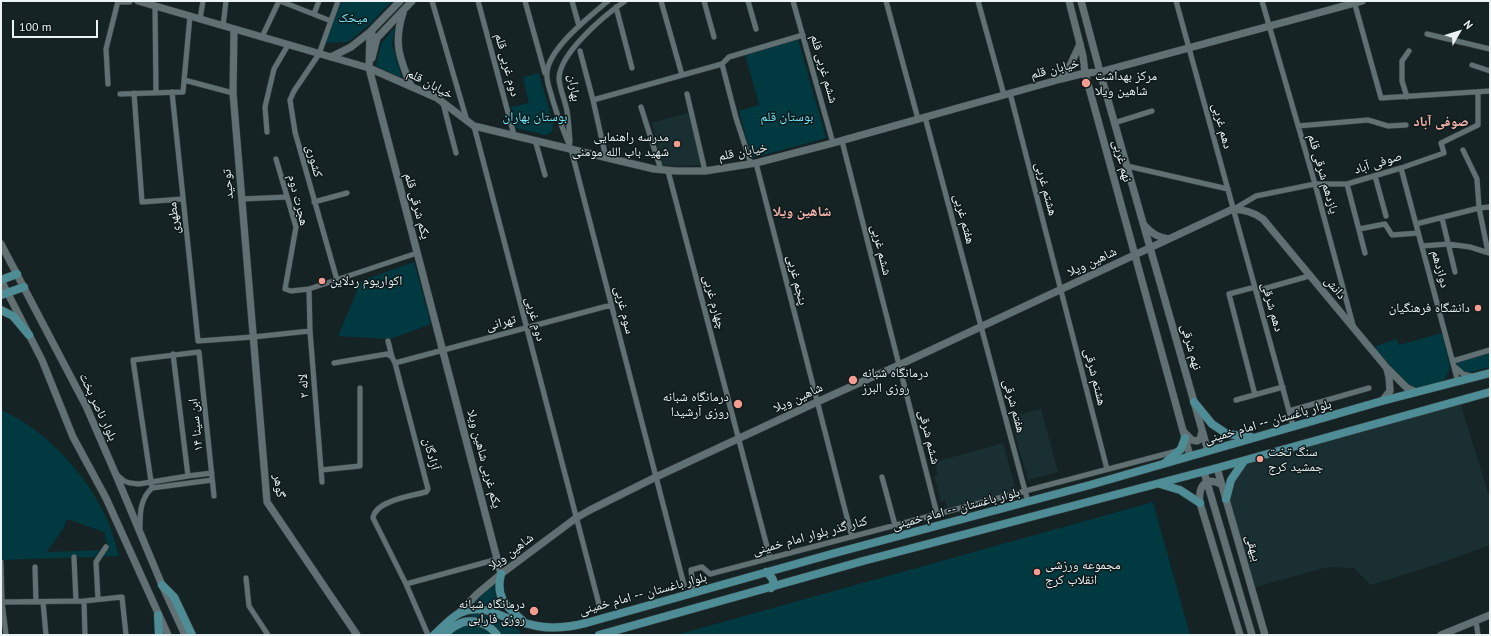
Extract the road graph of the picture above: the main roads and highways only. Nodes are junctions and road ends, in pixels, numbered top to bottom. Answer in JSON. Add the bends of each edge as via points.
{"nodes":[{"id":1,"x":17,"y":274,"type":"road end"},
{"id":2,"x":1,"y":280,"type":"edge"},
{"id":3,"x":24,"y":287,"type":"road end"},
{"id":4,"x":4,"y":294,"type":"edge"},
{"id":5,"x":1,"y":310,"type":"edge"},
{"id":6,"x":29,"y":335,"type":"road end"},
{"id":7,"x":1490,"y":373,"type":"edge"},
{"id":8,"x":1490,"y":392,"type":"edge"},
{"id":9,"x":1194,"y":402,"type":"road end"},
{"id":10,"x":1184,"y":434,"type":"road end"},
{"id":11,"x":1256,"y":438,"type":"junction"},
{"id":12,"x":1244,"y":460,"type":"junction"},
{"id":13,"x":1161,"y":465,"type":"junction"},
{"id":14,"x":1160,"y":484,"type":"junction"},
{"id":15,"x":1090,"y":485,"type":"junction"},
{"id":16,"x":1078,"y":488,"type":"junction"},
{"id":17,"x":1226,"y":498,"type":"road end"},
{"id":18,"x":1096,"y":500,"type":"junction"},
{"id":19,"x":1200,"y":503,"type":"road end"},
{"id":20,"x":1080,"y":504,"type":"junction"},
{"id":21,"x":788,"y":566,"type":"junction"},
{"id":22,"x":766,"y":572,"type":"junction"},
{"id":23,"x":501,"y":574,"type":"road end"},
{"id":24,"x":792,"y":582,"type":"junction"},
{"id":25,"x":162,"y":585,"type":"road end"},
{"id":26,"x":770,"y":588,"type":"junction"},
{"id":27,"x":158,"y":615,"type":"road end"},
{"id":28,"x":525,"y":623,"type":"junction"},
{"id":29,"x":159,"y":635,"type":"edge"},
{"id":30,"x":192,"y":635,"type":"edge"},
{"id":31,"x":434,"y":635,"type":"edge"},
{"id":32,"x":444,"y":635,"type":"edge"},
{"id":33,"x":497,"y":635,"type":"edge"},
{"id":34,"x":599,"y":635,"type":"edge"}],
"edges":[{"from":1,"to":2,"type":"main road"},
{"from":3,"to":4,"type":"main road"},
{"from":5,"to":6,"type":"main road","via":[[12,316]]},
{"from":7,"to":11,"type":"main road","name":"بلوار باغستان -- امام خمینی"},
{"from":8,"to":12,"type":"main road","name":"بلوار باغستان -- امام خمینی"},
{"from":9,"to":11,"type":"main road","via":[[1212,424],[1227,434]]},
{"from":10,"to":13,"type":"main road","via":[[1179,451]]},
{"from":11,"to":13,"type":"main road","name":"بلوار باغستان -- امام خمینی"},
{"from":12,"to":14,"type":"main road","name":"بلوار باغستان -- امام خمینی"},
{"from":12,"to":17,"type":"main road","via":[[1231,480]]},
{"from":13,"to":15,"type":"main road","name":"بلوار باغستان -- امام خمینی"},
{"from":14,"to":18,"type":"main road","name":"بلوار باغستان -- امام خمینی"},
{"from":14,"to":19,"type":"main road","via":[[1180,490]]},
{"from":15,"to":16,"type":"main road","name":"بلوار باغستان -- امام خمینی"},
{"from":15,"to":18,"type":"main road","via":[[1089,495]]},
{"from":16,"to":20,"type":"main road","via":[[1083,497]]},
{"from":16,"to":21,"type":"main road","name":"بلوار باغستان -- امام خمینی"},
{"from":18,"to":20,"type":"main road","name":"بلوار باغستان -- امام خمینی"},
{"from":20,"to":24,"type":"main road","name":"بلوار باغستان -- امام خمینی"},
{"from":21,"to":22,"type":"main road","name":"بلوار باغستان -- امام خمینی"},
{"from":21,"to":24,"type":"main road","via":[[786,575]]},
{"from":22,"to":26,"type":"main road","via":[[773,579],[774,584]]},
{"from":22,"to":28,"type":"main road","name":"بلوار باغستان -- امام خمینی","via":[[571,626],[545,628]]},
{"from":23,"to":28,"type":"main road","via":[[501,599]]},
{"from":24,"to":26,"type":"main road","name":"بلوار باغستان -- امام خمینی"},
{"from":25,"to":30,"type":"main road","via":[[174,597]]},
{"from":26,"to":34,"type":"main road","name":"بلوار باغستان -- امام خمینی"},
{"from":27,"to":29,"type":"main road"},
{"from":28,"to":31,"type":"main road","name":"بلوار باغستان -- امام خمینی","via":[[492,611],[472,609],[459,613]]},
{"from":32,"to":33,"type":"main road","via":[[457,624],[472,621],[488,626]]}]}
